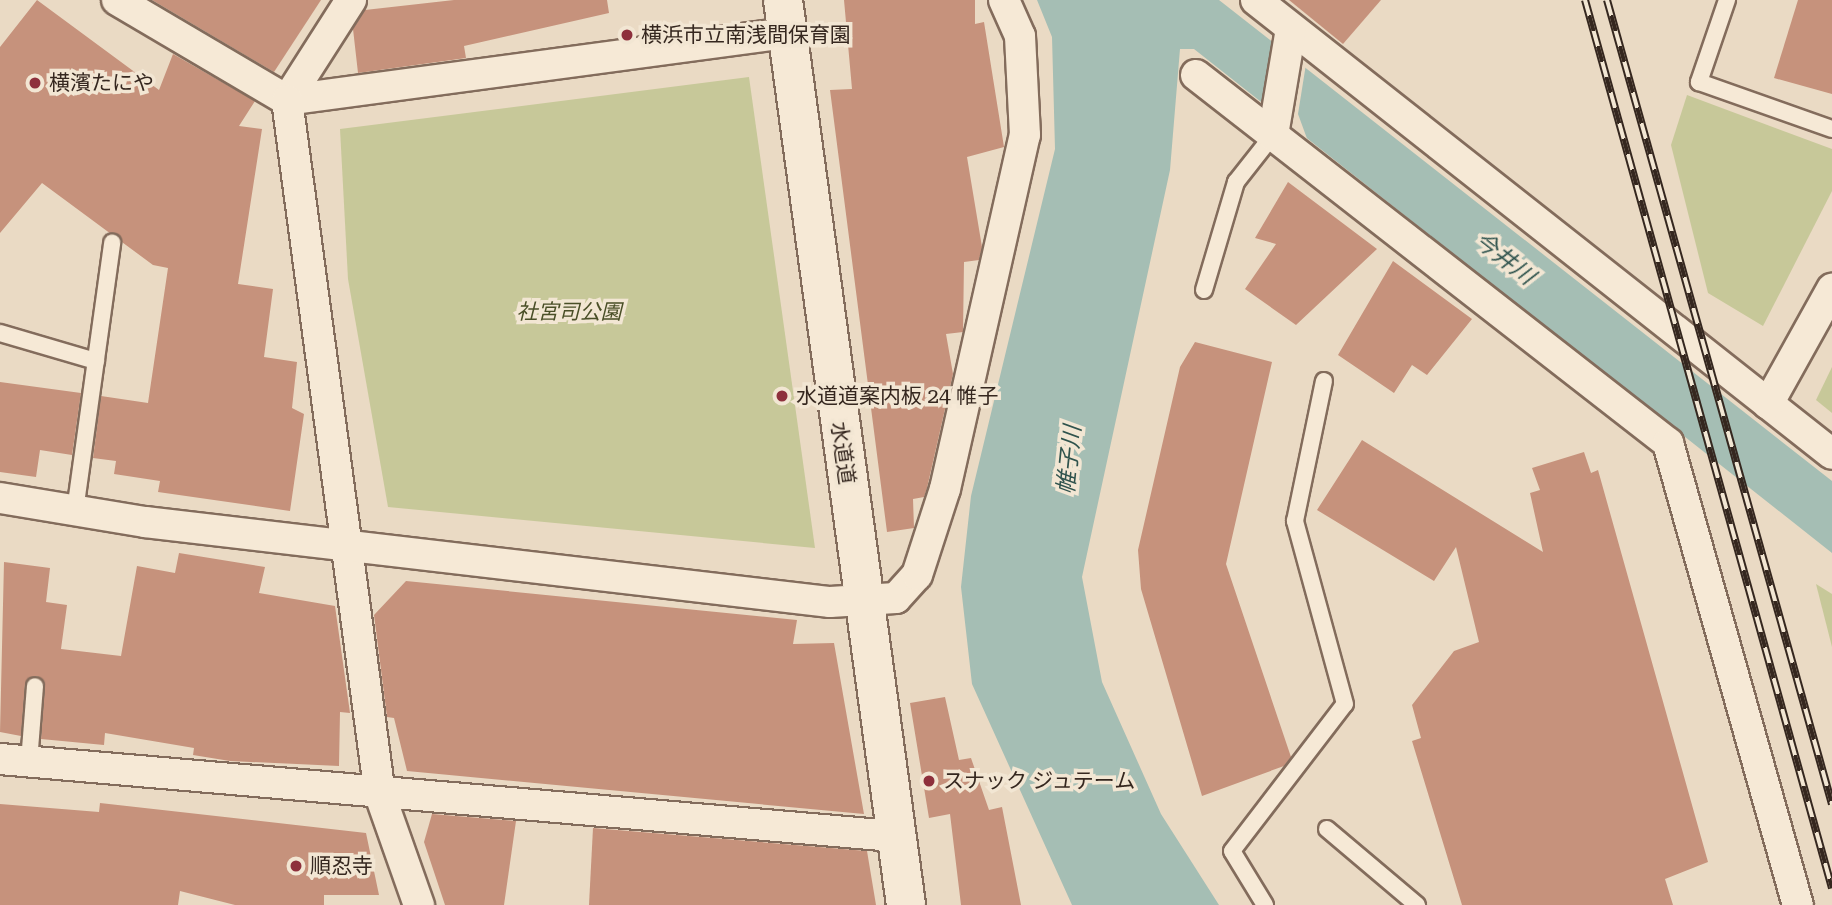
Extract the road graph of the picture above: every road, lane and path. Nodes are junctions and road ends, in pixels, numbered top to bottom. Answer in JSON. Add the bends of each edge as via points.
{"nodes":[{"id":1,"x":117,"y":0,"type":"edge"},
{"id":2,"x":351,"y":0,"type":"edge"},
{"id":3,"x":1004,"y":0,"type":"edge"},
{"id":4,"x":1256,"y":0,"type":"edge"},
{"id":5,"x":1727,"y":0,"type":"edge"},
{"id":6,"x":785,"y":16,"type":"edge"},
{"id":7,"x":1291,"y":29,"type":"junction"},
{"id":8,"x":1196,"y":75,"type":"dead end"},
{"id":9,"x":287,"y":100,"type":"junction"},
{"id":10,"x":1832,"y":129,"type":"edge"},
{"id":11,"x":1273,"y":135,"type":"junction"},
{"id":12,"x":112,"y":243,"type":"dead end"},
{"id":13,"x":1832,"y":289,"type":"edge"},
{"id":14,"x":1204,"y":290,"type":"dead end"},
{"id":15,"x":0,"y":333,"type":"edge"},
{"id":16,"x":96,"y":361,"type":"junction"},
{"id":17,"x":1324,"y":381,"type":"dead end"},
{"id":18,"x":1768,"y":404,"type":"junction"},
{"id":19,"x":1832,"y":454,"type":"edge"},
{"id":20,"x":0,"y":498,"type":"edge"},
{"id":21,"x":75,"y":510,"type":"junction"},
{"id":22,"x":348,"y":544,"type":"junction"},
{"id":23,"x":863,"y":603,"type":"junction"},
{"id":24,"x":35,"y":686,"type":"dead end"},
{"id":25,"x":15,"y":760,"type":"edge"},
{"id":26,"x":380,"y":795,"type":"junction"},
{"id":27,"x":1327,"y":829,"type":"dead end"},
{"id":28,"x":893,"y":836,"type":"junction"},
{"id":29,"x":419,"y":905,"type":"edge"},
{"id":30,"x":906,"y":905,"type":"edge"},
{"id":31,"x":1265,"y":905,"type":"edge"},
{"id":32,"x":1417,"y":905,"type":"edge"},
{"id":33,"x":1798,"y":905,"type":"edge"}],
"edges":[{"from":1,"to":9,"type":"street"},
{"from":2,"to":9,"type":"street"},
{"from":3,"to":23,"type":"street","via":[[1020,36],[1025,135],[982,339],[917,575],[896,598]]},
{"from":4,"to":7,"type":"street"},
{"from":5,"to":10,"type":"lane","via":[[1699,82]]},
{"from":6,"to":9,"type":"street"},
{"from":6,"to":23,"type":"street","name":"水道道"},
{"from":7,"to":11,"type":"street"},
{"from":7,"to":18,"type":"street"},
{"from":8,"to":11,"type":"street"},
{"from":9,"to":22,"type":"street"},
{"from":11,"to":14,"type":"lane","via":[[1236,182]]},
{"from":11,"to":33,"type":"street","via":[[1668,443]]},
{"from":12,"to":16,"type":"lane"},
{"from":13,"to":18,"type":"street"},
{"from":15,"to":16,"type":"lane"},
{"from":16,"to":21,"type":"lane"},
{"from":17,"to":31,"type":"lane","via":[[1295,521],[1345,704],[1232,851]]},
{"from":18,"to":19,"type":"street"},
{"from":20,"to":21,"type":"street"},
{"from":21,"to":22,"type":"street"},
{"from":22,"to":23,"type":"street"},
{"from":22,"to":26,"type":"street"},
{"from":23,"to":28,"type":"street","name":"水道道"},
{"from":24,"to":25,"type":"lane"},
{"from":25,"to":26,"type":"street"},
{"from":26,"to":28,"type":"street"},
{"from":26,"to":29,"type":"street"},
{"from":27,"to":32,"type":"lane"},
{"from":28,"to":30,"type":"street","name":"水道道"}]}
